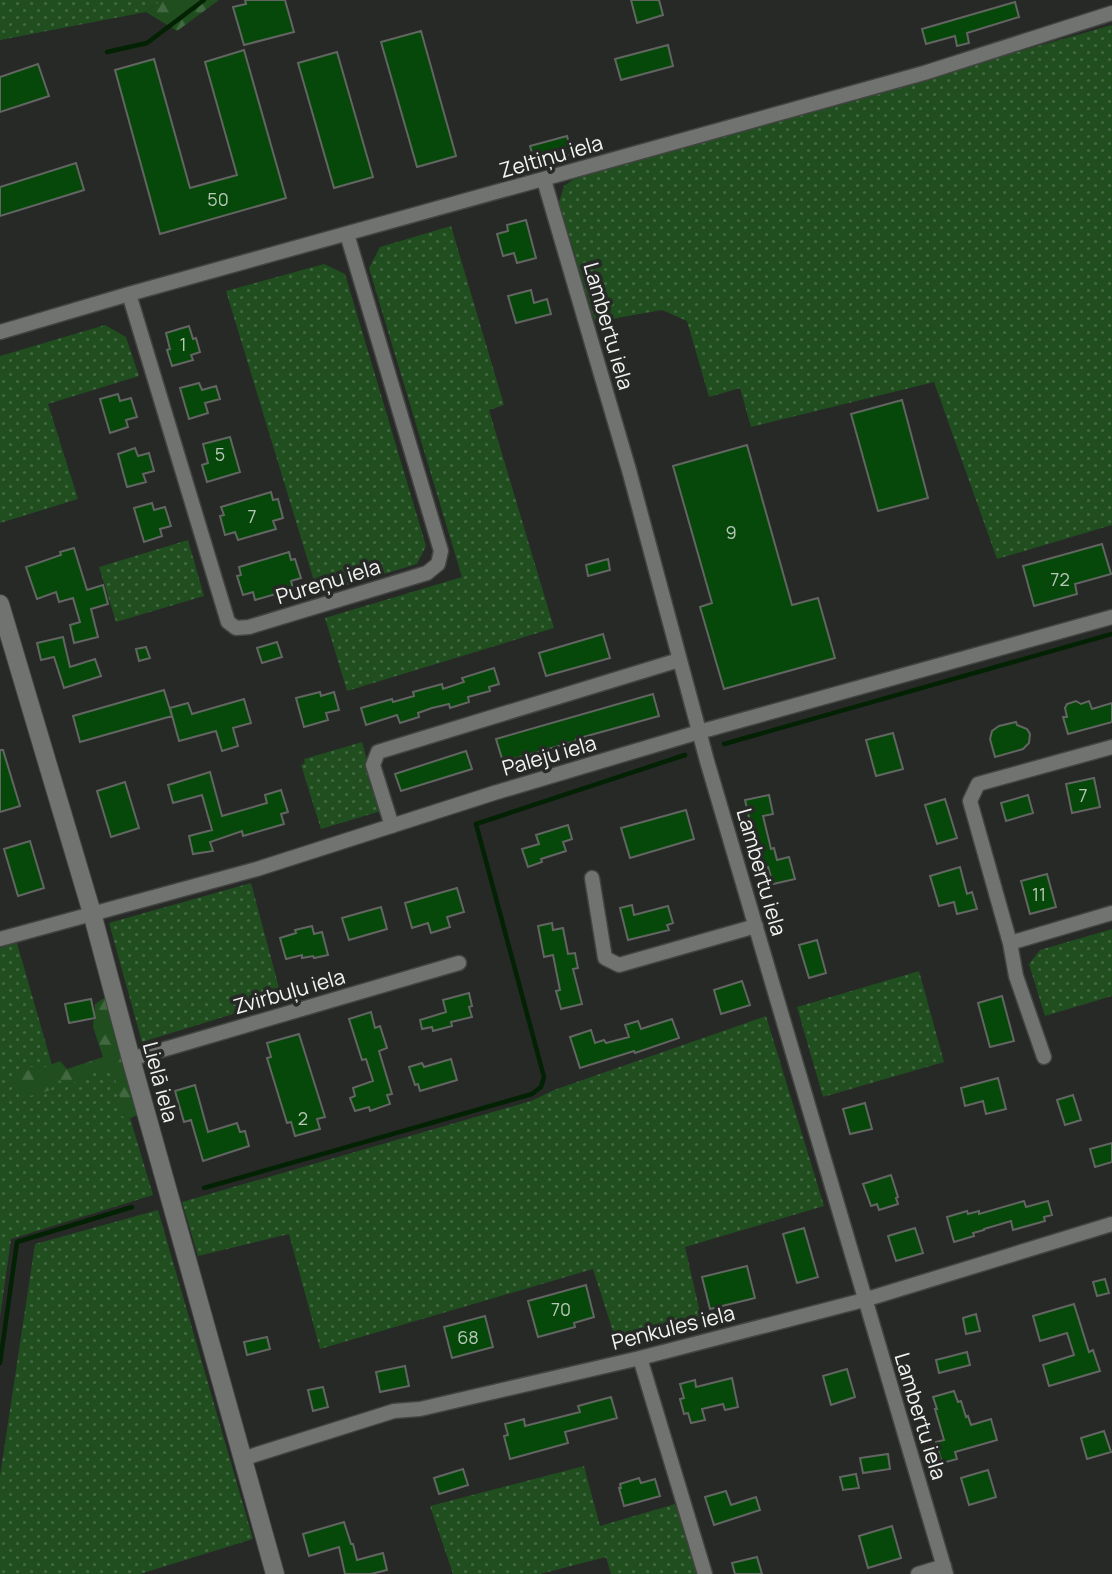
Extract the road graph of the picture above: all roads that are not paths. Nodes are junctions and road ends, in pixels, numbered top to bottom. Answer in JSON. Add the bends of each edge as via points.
{"nodes":[{"id":1,"x":1112,"y":13,"type":"edge"},
{"id":2,"x":544,"y":180,"type":"junction"},
{"id":3,"x":347,"y":234,"type":"junction"},
{"id":4,"x":129,"y":294,"type":"junction"},
{"id":5,"x":0,"y":331,"type":"edge"},
{"id":6,"x":0,"y":604,"type":"edge"},
{"id":7,"x":1112,"y":617,"type":"edge"},
{"id":8,"x":5,"y":640,"type":"edge"},
{"id":9,"x":679,"y":660,"type":"junction"},
{"id":10,"x":699,"y":732,"type":"junction"},
{"id":11,"x":1112,"y":747,"type":"edge"},
{"id":12,"x":392,"y":826,"type":"junction"},
{"id":13,"x":592,"y":878,"type":"dead end"},
{"id":14,"x":92,"y":913,"type":"junction"},
{"id":15,"x":1112,"y":913,"type":"edge"},
{"id":16,"x":756,"y":926,"type":"junction"},
{"id":17,"x":0,"y":939,"type":"edge"},
{"id":18,"x":1010,"y":943,"type":"junction"},
{"id":19,"x":459,"y":963,"type":"dead end"},
{"id":20,"x":1045,"y":1057,"type":"dead end"},
{"id":21,"x":131,"y":1059,"type":"junction"},
{"id":22,"x":1112,"y":1224,"type":"edge"},
{"id":23,"x":864,"y":1300,"type":"junction"},
{"id":24,"x":640,"y":1358,"type":"junction"},
{"id":25,"x":242,"y":1459,"type":"junction"},
{"id":26,"x":945,"y":1570,"type":"edge"},
{"id":27,"x":275,"y":1574,"type":"edge"},
{"id":28,"x":705,"y":1574,"type":"edge"},
{"id":29,"x":918,"y":1574,"type":"edge"}],
"edges":[{"from":1,"to":2,"type":"street","name":"Zeltiņu iela","via":[[923,73]]},
{"from":2,"to":3,"type":"street","name":"Zeltiņu iela"},
{"from":2,"to":9,"type":"street","name":"Lambertu iela"},
{"from":3,"to":4,"type":"street","name":"Zeltiņu iela"},
{"from":3,"to":4,"type":"street","name":"Pureņu iela","via":[[440,551],[438,564],[427,573],[249,627],[236,628],[228,622]]},
{"from":4,"to":5,"type":"street","name":"Zeltiņu iela"},
{"from":6,"to":8,"type":"street","name":"Lielā iela"},
{"from":7,"to":10,"type":"street","name":"Paleju iela"},
{"from":8,"to":14,"type":"street","name":"Lielā iela"},
{"from":9,"to":10,"type":"street","name":"Lambertu iela"},
{"from":9,"to":12,"type":"street","via":[[378,752],[373,765]]},
{"from":10,"to":12,"type":"street","name":"Paleju iela"},
{"from":10,"to":16,"type":"street","name":"Lambertu iela"},
{"from":11,"to":18,"type":"street","via":[[978,784],[970,801]]},
{"from":12,"to":14,"type":"street","name":"Paleju iela","via":[[257,869]]},
{"from":13,"to":16,"type":"street","via":[[605,958],[619,965]]},
{"from":14,"to":17,"type":"street","name":"Paleju iela"},
{"from":14,"to":21,"type":"street","name":"Lielā iela"},
{"from":15,"to":18,"type":"street"},
{"from":16,"to":23,"type":"street","name":"Lambertu iela"},
{"from":18,"to":20,"type":"street","via":[[1016,976]]},
{"from":19,"to":21,"type":"street","name":"Zvirbuļu iela"},
{"from":21,"to":25,"type":"street","name":"Lielā iela"},
{"from":22,"to":23,"type":"street","name":"Penkules iela"},
{"from":23,"to":24,"type":"street","name":"Penkules iela"},
{"from":23,"to":26,"type":"street","name":"Lambertu iela"},
{"from":24,"to":25,"type":"street","name":"Penkules iela","via":[[420,1409],[394,1411]]},
{"from":24,"to":28,"type":"street"},
{"from":25,"to":27,"type":"street","name":"Lielā iela"},
{"from":26,"to":29,"type":"street"}]}
